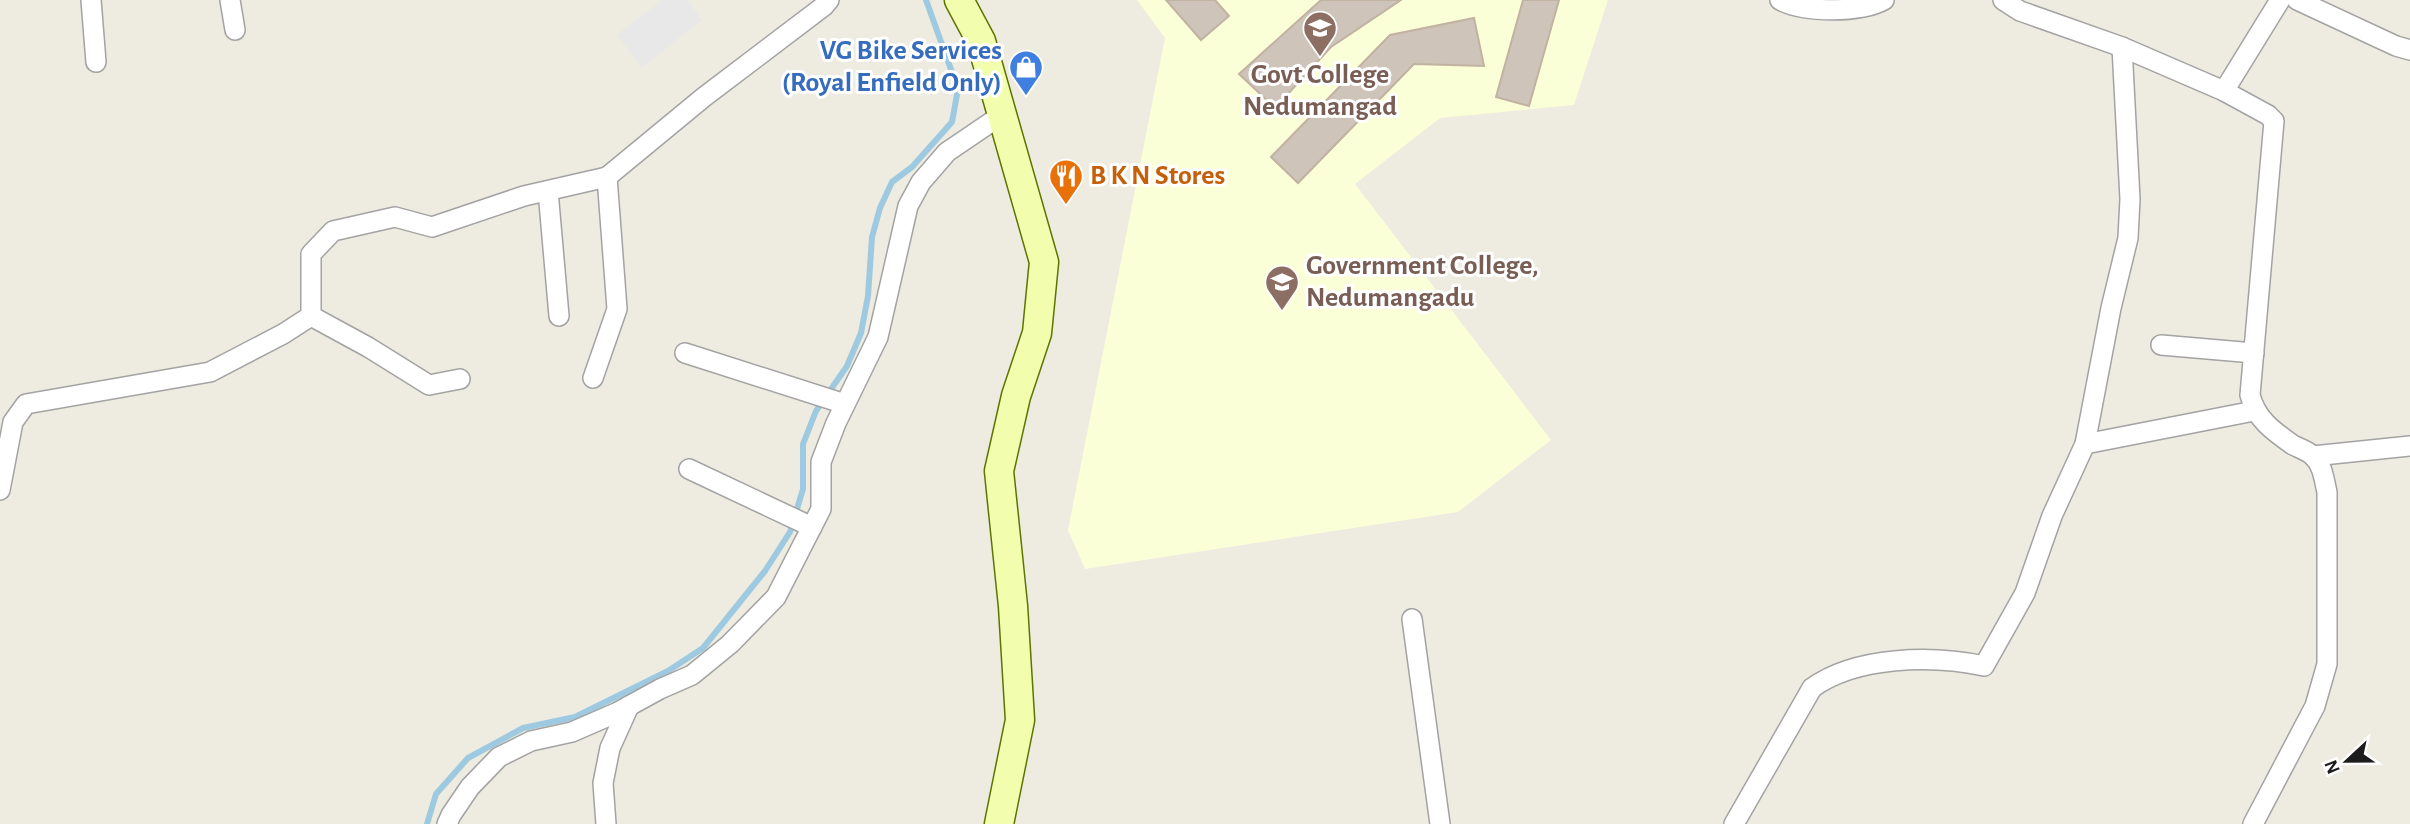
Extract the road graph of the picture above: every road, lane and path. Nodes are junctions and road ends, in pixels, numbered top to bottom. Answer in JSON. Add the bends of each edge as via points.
{"nodes":[{"id":1,"x":91,"y":0,"type":"edge"},
{"id":2,"x":230,"y":0,"type":"edge"},
{"id":3,"x":829,"y":0,"type":"edge"},
{"id":4,"x":959,"y":0,"type":"edge"},
{"id":5,"x":1780,"y":0,"type":"edge"},
{"id":6,"x":1884,"y":0,"type":"edge"},
{"id":7,"x":2003,"y":0,"type":"edge"},
{"id":8,"x":2280,"y":0,"type":"edge"},
{"id":9,"x":2297,"y":0,"type":"edge"},
{"id":10,"x":235,"y":30,"type":"dead end"},
{"id":11,"x":2122,"y":47,"type":"junction"},
{"id":12,"x":2410,"y":50,"type":"edge"},
{"id":13,"x":96,"y":62,"type":"dead end"},
{"id":14,"x":2224,"y":91,"type":"junction"},
{"id":15,"x":1003,"y":114,"type":"junction"},
{"id":16,"x":607,"y":177,"type":"junction"},
{"id":17,"x":548,"y":191,"type":"junction"},
{"id":18,"x":311,"y":316,"type":"junction"},
{"id":19,"x":559,"y":316,"type":"dead end"},
{"id":20,"x":2161,"y":345,"type":"dead end"},
{"id":21,"x":685,"y":353,"type":"dead end"},
{"id":22,"x":2254,"y":353,"type":"junction"},
{"id":23,"x":593,"y":378,"type":"dead end"},
{"id":24,"x":460,"y":379,"type":"dead end"},
{"id":25,"x":845,"y":404,"type":"junction"},
{"id":26,"x":2254,"y":411,"type":"junction"},
{"id":27,"x":2085,"y":444,"type":"junction"},
{"id":28,"x":2410,"y":446,"type":"edge"},
{"id":29,"x":2313,"y":456,"type":"junction"},
{"id":30,"x":689,"y":469,"type":"dead end"},
{"id":31,"x":0,"y":490,"type":"edge"},
{"id":32,"x":812,"y":527,"type":"junction"},
{"id":33,"x":1412,"y":620,"type":"dead end"},
{"id":34,"x":629,"y":706,"type":"junction"},
{"id":35,"x":447,"y":824,"type":"edge"},
{"id":36,"x":606,"y":824,"type":"edge"},
{"id":37,"x":999,"y":824,"type":"edge"},
{"id":38,"x":1440,"y":824,"type":"edge"},
{"id":39,"x":1734,"y":824,"type":"edge"},
{"id":40,"x":2253,"y":824,"type":"edge"}],
"edges":[{"from":1,"to":13,"type":"street"},
{"from":2,"to":10,"type":"street"},
{"from":3,"to":16,"type":"street"},
{"from":4,"to":15,"type":"main road","via":[[981,41]]},
{"from":5,"to":6,"type":"street","via":[[1813,10]]},
{"from":7,"to":11,"type":"street","via":[[2030,15]]},
{"from":8,"to":14,"type":"street"},
{"from":9,"to":12,"type":"street"},
{"from":11,"to":14,"type":"street"},
{"from":11,"to":27,"type":"street","via":[[2128,238]]},
{"from":14,"to":22,"type":"street","via":[[2274,121]]},
{"from":15,"to":25,"type":"street","via":[[947,152],[921,182],[908,206],[878,337]]},
{"from":15,"to":37,"type":"main road","via":[[1044,262],[1037,333],[1016,396],[999,471],[1020,720]]},
{"from":16,"to":17,"type":"street"},
{"from":16,"to":23,"type":"street","via":[[617,309]]},
{"from":17,"to":18,"type":"street","via":[[432,227],[395,217],[333,231],[312,254]]},
{"from":17,"to":19,"type":"street"},
{"from":18,"to":24,"type":"street","via":[[429,385]]},
{"from":18,"to":31,"type":"street","via":[[210,372],[26,404],[13,422]]},
{"from":20,"to":22,"type":"street"},
{"from":21,"to":25,"type":"street"},
{"from":22,"to":26,"type":"street","via":[[2250,395]]},
{"from":25,"to":32,"type":"street","via":[[821,462],[821,509]]},
{"from":26,"to":27,"type":"street"},
{"from":26,"to":29,"type":"street"},
{"from":27,"to":39,"type":"street","via":[[2052,516],[2025,593],[1984,666],[1962,661],[1895,661],[1853,667],[1825,678],[1812,688]]},
{"from":28,"to":29,"type":"street"},
{"from":29,"to":40,"type":"street","via":[[2327,492],[2326,664],[2315,706]]},
{"from":30,"to":32,"type":"street"},
{"from":32,"to":34,"type":"street","via":[[776,597],[730,644],[692,675]]},
{"from":33,"to":38,"type":"street"},
{"from":34,"to":35,"type":"street","via":[[499,757],[470,787]]},
{"from":34,"to":36,"type":"street","via":[[610,748],[603,783]]}]}
